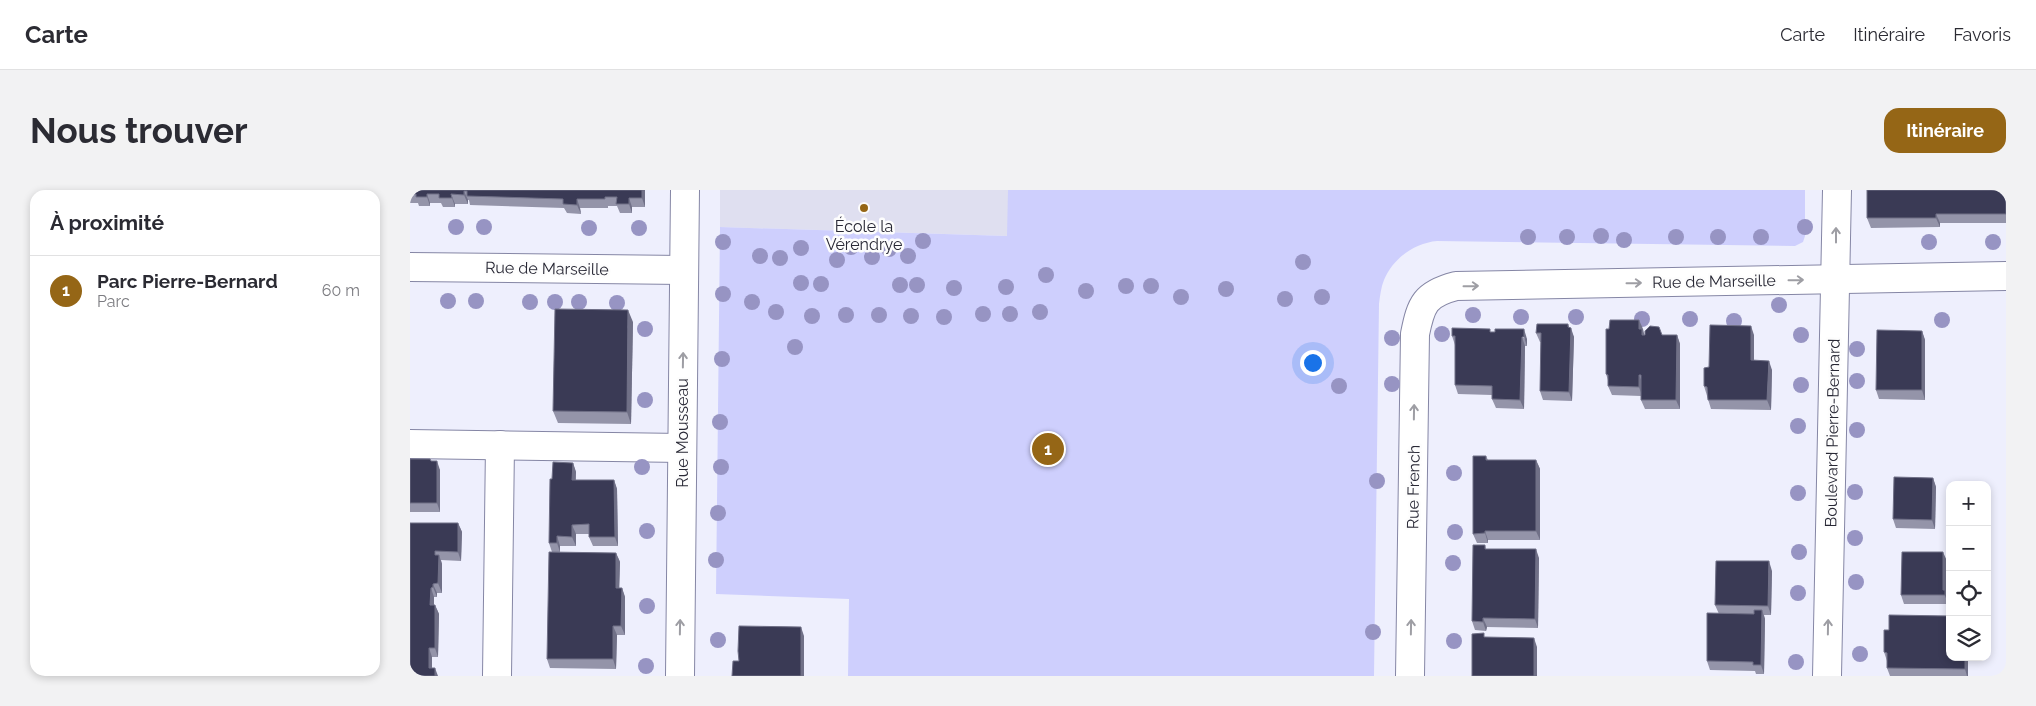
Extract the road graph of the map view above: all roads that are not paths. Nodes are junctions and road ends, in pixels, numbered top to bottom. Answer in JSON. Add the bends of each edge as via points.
{"nodes":[{"id":1,"x":685,"y":190,"type":"edge"},
{"id":2,"x":1836,"y":190,"type":"edge"},
{"id":3,"x":410,"y":267,"type":"edge"},
{"id":4,"x":683,"y":270,"type":"junction"},
{"id":5,"x":2006,"y":276,"type":"edge"},
{"id":6,"x":1836,"y":279,"type":"junction"},
{"id":7,"x":1426,"y":300,"type":"joint"},
{"id":8,"x":410,"y":444,"type":"edge"},
{"id":9,"x":500,"y":445,"type":"junction"},
{"id":10,"x":682,"y":448,"type":"junction"},
{"id":11,"x":497,"y":676,"type":"edge"},
{"id":12,"x":680,"y":676,"type":"edge"},
{"id":13,"x":1410,"y":676,"type":"edge"},
{"id":14,"x":1826,"y":676,"type":"edge"}],
"edges":[{"from":1,"to":4,"type":"street","name":"Rue Mousseau"},
{"from":6,"to":2,"type":"street","name":"Boulevard Pierre-Bernard","one_way":true},
{"from":3,"to":4,"type":"street","name":"Rue de Marseille"},
{"from":10,"to":4,"type":"street","name":"Rue Mousseau","one_way":true},
{"from":5,"to":6,"type":"street","name":"Rue de Marseille"},
{"from":7,"to":6,"type":"street","name":"Rue de Marseille","one_way":true,"via":[[1439,290],[1456,286]]},
{"from":14,"to":6,"type":"street","name":"Boulevard Pierre-Bernard","one_way":true},
{"from":13,"to":7,"type":"street","name":"Rue French","one_way":true,"via":[[1415,334]]},
{"from":8,"to":9,"type":"street"},
{"from":9,"to":10,"type":"street"},
{"from":9,"to":11,"type":"street"},
{"from":12,"to":10,"type":"street","name":"Rue Mousseau","one_way":true}]}
